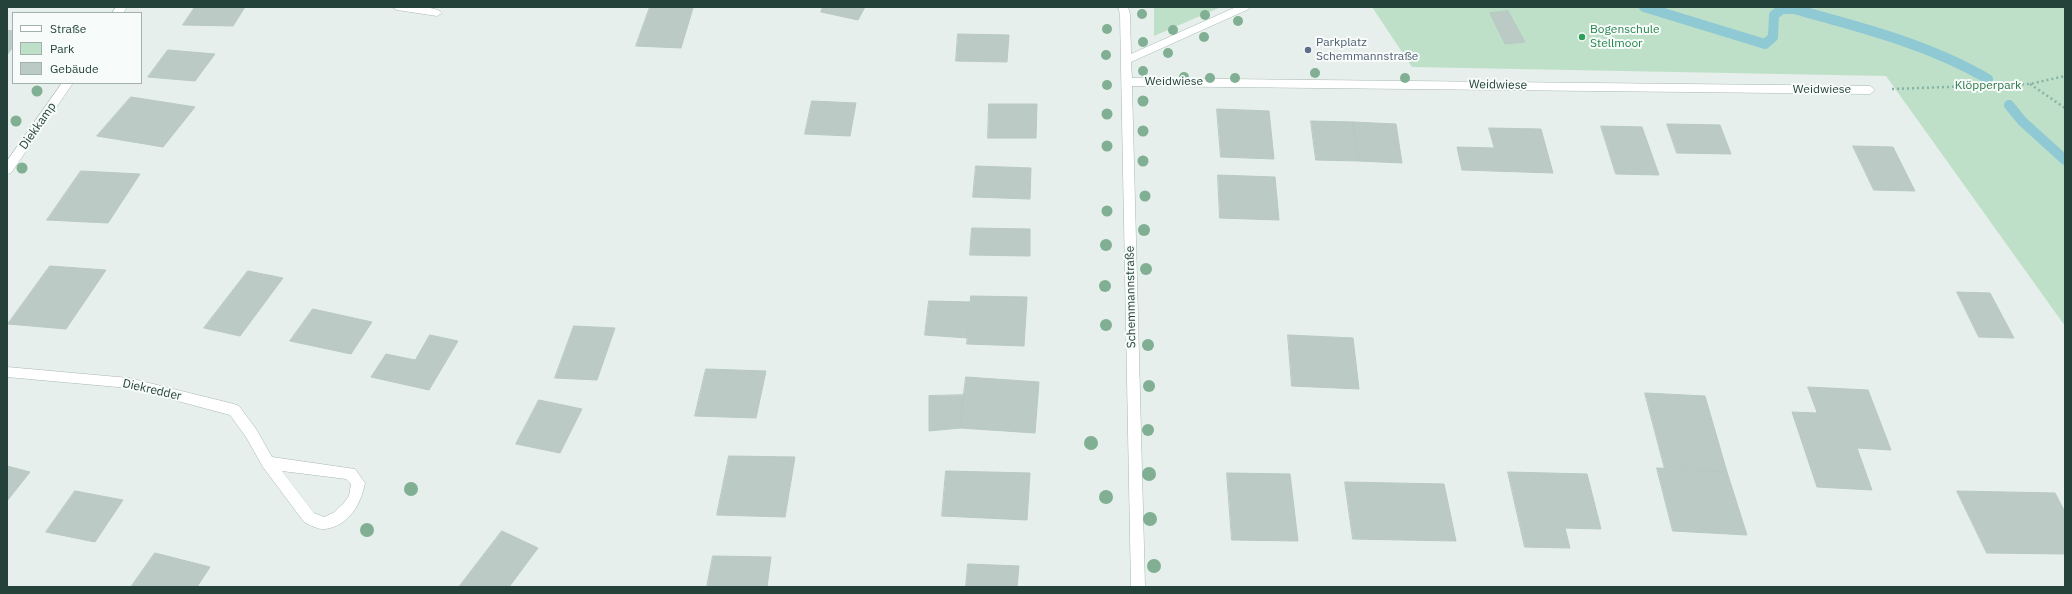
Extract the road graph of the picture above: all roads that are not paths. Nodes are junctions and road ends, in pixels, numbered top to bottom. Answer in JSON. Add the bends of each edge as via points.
{"nodes":[{"id":1,"x":398,"y":7,"type":"edge"},
{"id":2,"x":1123,"y":7,"type":"edge"},
{"id":3,"x":1245,"y":7,"type":"edge"},
{"id":4,"x":437,"y":13,"type":"dead end"},
{"id":5,"x":1126,"y":60,"type":"junction"},
{"id":6,"x":1126,"y":82,"type":"junction"},
{"id":7,"x":67,"y":84,"type":"edge"},
{"id":8,"x":1870,"y":90,"type":"road end"},
{"id":9,"x":7,"y":170,"type":"edge"},
{"id":10,"x":7,"y":372,"type":"edge"},
{"id":11,"x":268,"y":463,"type":"junction"},
{"id":12,"x":1138,"y":587,"type":"edge"}],
"edges":[{"from":1,"to":4,"type":"street"},
{"from":2,"to":5,"type":"street","name":"Schemmannstraße"},
{"from":3,"to":5,"type":"street"},
{"from":5,"to":6,"type":"street","name":"Schemmannstraße"},
{"from":6,"to":8,"type":"street","name":"Weidwiese"},
{"from":6,"to":12,"type":"street","name":"Schemmannstraße"},
{"from":7,"to":9,"type":"street","name":"Diekkamp"},
{"from":10,"to":11,"type":"street","name":"Diekredder","via":[[129,383],[234,410]]},
{"from":11,"to":11,"type":"street","name":"Diekredder","via":[[309,518],[324,523],[338,518],[355,498],[358,483],[350,473]]}]}
